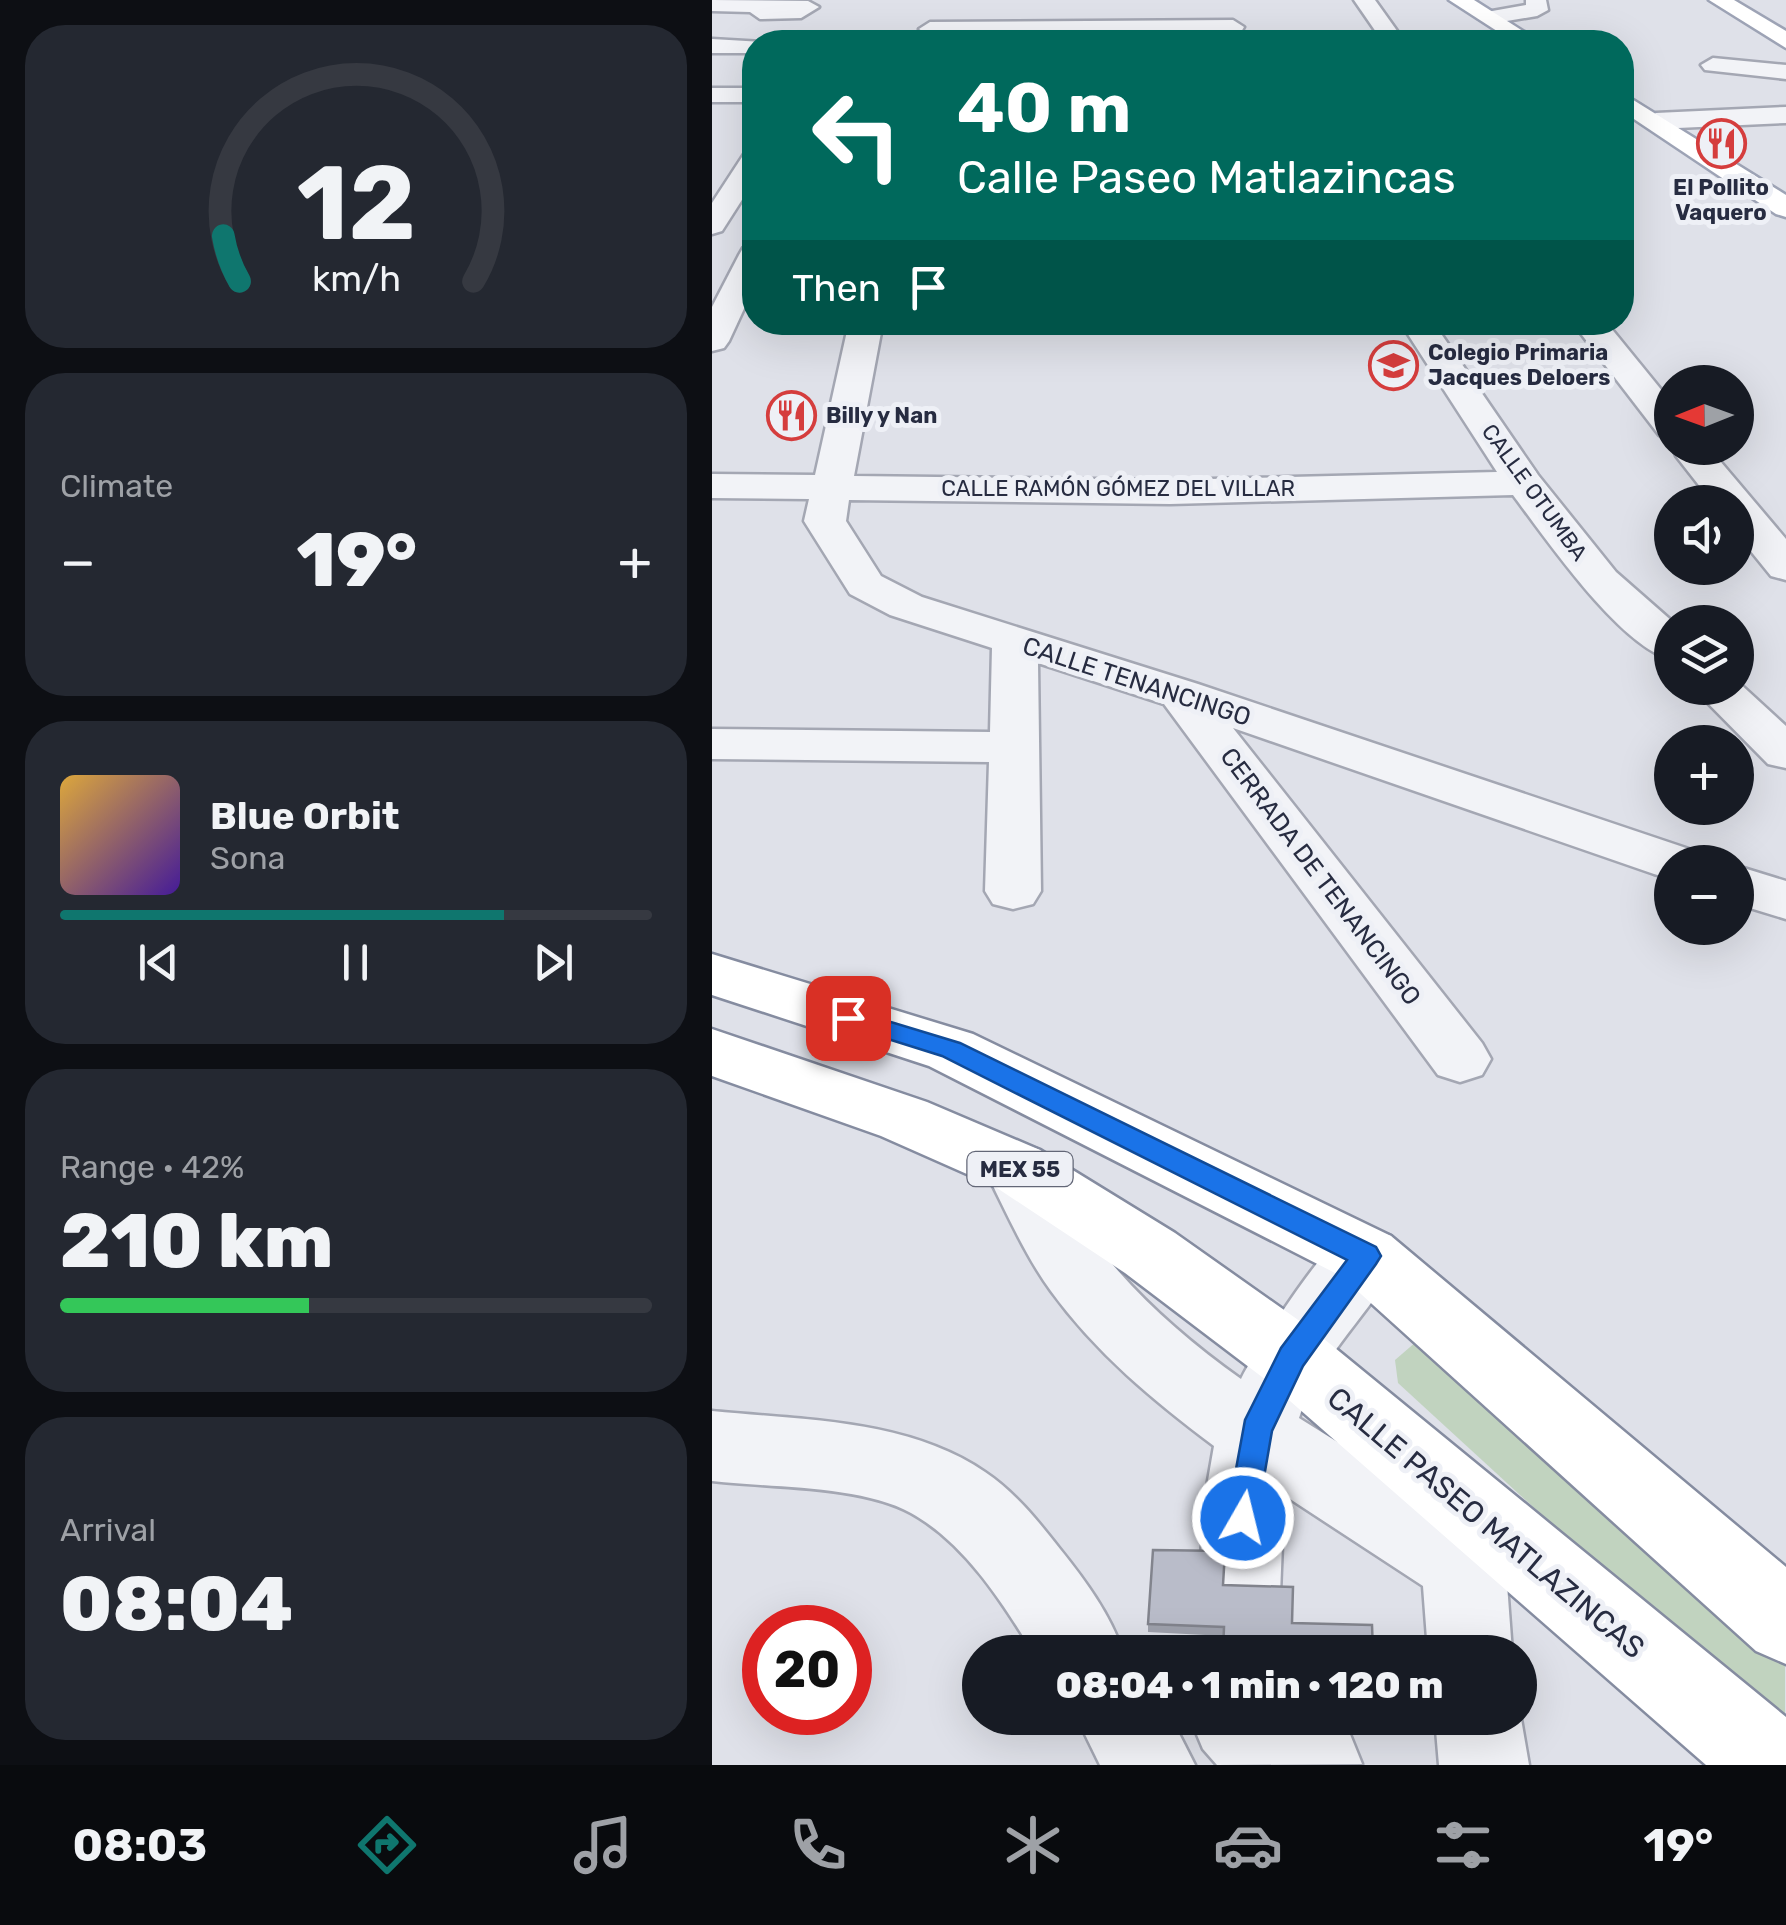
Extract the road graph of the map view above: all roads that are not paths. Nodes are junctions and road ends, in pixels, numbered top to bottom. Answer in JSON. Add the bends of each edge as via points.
{"nodes":[{"id":1,"x":936,"y":0,"type":"edge"},
{"id":2,"x":1219,"y":0,"type":"edge"},
{"id":3,"x":1364,"y":0,"type":"edge"},
{"id":4,"x":1459,"y":0,"type":"edge"},
{"id":5,"x":1536,"y":0,"type":"edge"},
{"id":6,"x":1719,"y":0,"type":"edge"},
{"id":7,"x":1749,"y":0,"type":"edge"},
{"id":8,"x":712,"y":5,"type":"edge"},
{"id":9,"x":760,"y":13,"type":"dead end"},
{"id":10,"x":1488,"y":18,"type":"junction"},
{"id":11,"x":1786,"y":22,"type":"edge"},
{"id":12,"x":931,"y":30,"type":"edge"},
{"id":13,"x":1235,"y":30,"type":"edge"},
{"id":14,"x":1385,"y":30,"type":"edge"},
{"id":15,"x":1508,"y":30,"type":"edge"},
{"id":16,"x":1786,"y":41,"type":"edge"},
{"id":17,"x":712,"y":46,"type":"edge"},
{"id":18,"x":742,"y":46,"type":"edge"},
{"id":19,"x":1713,"y":65,"type":"dead end"},
{"id":20,"x":1786,"y":72,"type":"edge"},
{"id":21,"x":742,"y":95,"type":"edge"},
{"id":22,"x":712,"y":96,"type":"edge"},
{"id":23,"x":1634,"y":112,"type":"edge"},
{"id":24,"x":1786,"y":114,"type":"edge"},
{"id":25,"x":1653,"y":131,"type":"edge"},
{"id":26,"x":742,"y":146,"type":"edge"},
{"id":27,"x":726,"y":147,"type":"dead end"},
{"id":28,"x":742,"y":179,"type":"edge"},
{"id":29,"x":1786,"y":208,"type":"edge"},
{"id":30,"x":712,"y":225,"type":"edge"},
{"id":31,"x":742,"y":280,"type":"edge"},
{"id":32,"x":863,"y":335,"type":"edge"},
{"id":33,"x":1425,"y":335,"type":"edge"},
{"id":34,"x":1598,"y":335,"type":"edge"},
{"id":35,"x":712,"y":341,"type":"edge"},
{"id":36,"x":1654,"y":404,"type":"edge"},
{"id":37,"x":1703,"y":465,"type":"edge"},
{"id":38,"x":1524,"y":483,"type":"junction"},
{"id":39,"x":831,"y":485,"type":"junction"},
{"id":40,"x":1719,"y":485,"type":"edge"},
{"id":41,"x":712,"y":486,"type":"edge"},
{"id":42,"x":1754,"y":528,"type":"edge"},
{"id":43,"x":1786,"y":567,"type":"edge"},
{"id":44,"x":1654,"y":630,"type":"edge"},
{"id":45,"x":1015,"y":641,"type":"junction"},
{"id":46,"x":1181,"y":694,"type":"junction"},
{"id":47,"x":1735,"y":705,"type":"edge"},
{"id":48,"x":712,"y":744,"type":"edge"},
{"id":49,"x":1012,"y":747,"type":"junction"},
{"id":50,"x":1786,"y":753,"type":"edge"},
{"id":51,"x":1654,"y":855,"type":"edge"},
{"id":52,"x":1754,"y":890,"type":"edge"},
{"id":53,"x":1013,"y":891,"type":"dead end"},
{"id":54,"x":1786,"y":901,"type":"edge"},
{"id":55,"x":712,"y":974,"type":"edge"},
{"id":56,"x":712,"y":1052,"type":"edge"},
{"id":57,"x":1460,"y":1059,"type":"dead end"},
{"id":58,"x":1017,"y":1168,"type":"junction"},
{"id":59,"x":1366,"y":1256,"type":"junction"},
{"id":60,"x":1292,"y":1357,"type":"junction"},
{"id":61,"x":1256,"y":1430,"type":"junction"},
{"id":62,"x":712,"y":1446,"type":"edge"},
{"id":63,"x":1463,"y":1536,"type":"junction"},
{"id":64,"x":1239,"y":1594,"type":"edge"},
{"id":65,"x":1786,"y":1622,"type":"edge"},
{"id":66,"x":1070,"y":1635,"type":"edge"},
{"id":67,"x":1469,"y":1635,"type":"edge"},
{"id":68,"x":1131,"y":1735,"type":"edge"},
{"id":69,"x":1249,"y":1735,"type":"edge"},
{"id":70,"x":1480,"y":1735,"type":"edge"},
{"id":71,"x":1316,"y":1764,"type":"edge"},
{"id":72,"x":1150,"y":1765,"type":"edge"},
{"id":73,"x":1484,"y":1765,"type":"edge"},
{"id":74,"x":1774,"y":1765,"type":"edge"}],
"edges":[{"from":1,"to":12,"type":"street"},
{"from":2,"to":13,"type":"street"},
{"from":3,"to":14,"type":"street"},
{"from":4,"to":10,"type":"main road"},
{"from":5,"to":10,"type":"street","via":[[1537,10]]},
{"from":6,"to":16,"type":"main road"},
{"from":7,"to":11,"type":"main road"},
{"from":8,"to":9,"type":"street","via":[[808,7]]},
{"from":10,"to":15,"type":"main road"},
{"from":17,"to":18,"type":"street"},
{"from":19,"to":20,"type":"street"},
{"from":21,"to":22,"type":"street"},
{"from":23,"to":25,"type":"main road"},
{"from":24,"to":25,"type":"street"},
{"from":25,"to":29,"type":"main road"},
{"from":26,"to":27,"type":"street"},
{"from":28,"to":30,"type":"street"},
{"from":31,"to":35,"type":"street"},
{"from":32,"to":39,"type":"street","name":"CALLE TENANCINGO"},
{"from":33,"to":38,"type":"street","name":"CALLE OTUMBA"},
{"from":34,"to":36,"type":"street"},
{"from":37,"to":40,"type":"street"},
{"from":38,"to":39,"type":"street","name":"CALLE RAMÓN GÓMEZ DEL VILLAR","via":[[1170,492]]},
{"from":38,"to":44,"type":"street","name":"CALLE OTUMBA","via":[[1600,581]]},
{"from":39,"to":41,"type":"street","name":"CALLE RAMÓN GÓMEZ DEL VILLAR"},
{"from":39,"to":45,"type":"street","name":"CALLE TENANCINGO","via":[[825,522],[865,585],[906,606]]},
{"from":42,"to":43,"type":"street"},
{"from":45,"to":46,"type":"street","name":"CALLE TENANCINGO"},
{"from":45,"to":49,"type":"street"},
{"from":46,"to":51,"type":"street","name":"CALLE TENANCINGO"},
{"from":46,"to":57,"type":"street","name":"CERRADA DE TENANCINGO"},
{"from":47,"to":50,"type":"street"},
{"from":48,"to":49,"type":"street"},
{"from":49,"to":53,"type":"street"},
{"from":52,"to":54,"type":"street"},
{"from":55,"to":59,"type":"main road","number":"MEX 55","via":[[951,1050]]},
{"from":56,"to":58,"type":"main road","name":"CALLE PASEO MATLAZINCAS","number":"MEX 55","via":[[904,1119]]},
{"from":58,"to":60,"type":"main road","name":"CALLE PASEO MATLAZINCAS","number":"MEX 55","via":[[1150,1253]]},
{"from":58,"to":61,"type":"street","via":[[1075,1269],[1126,1327]]},
{"from":59,"to":60,"type":"street"},
{"from":59,"to":65,"type":"main road","number":"MEX 55"},
{"from":60,"to":61,"type":"street"},
{"from":60,"to":63,"type":"main road","name":"CALLE PASEO MATLAZINCAS","number":"MEX 55"},
{"from":61,"to":63,"type":"street"},
{"from":61,"to":64,"type":"street"},
{"from":62,"to":66,"type":"street","via":[[868,1464],[938,1486],[974,1511]]},
{"from":63,"to":67,"type":"street"},
{"from":63,"to":74,"type":"main road","name":"CALLE PASEO MATLAZINCAS","number":"MEX 55"},
{"from":68,"to":72,"type":"street"},
{"from":69,"to":71,"type":"street"},
{"from":70,"to":73,"type":"street"}]}
